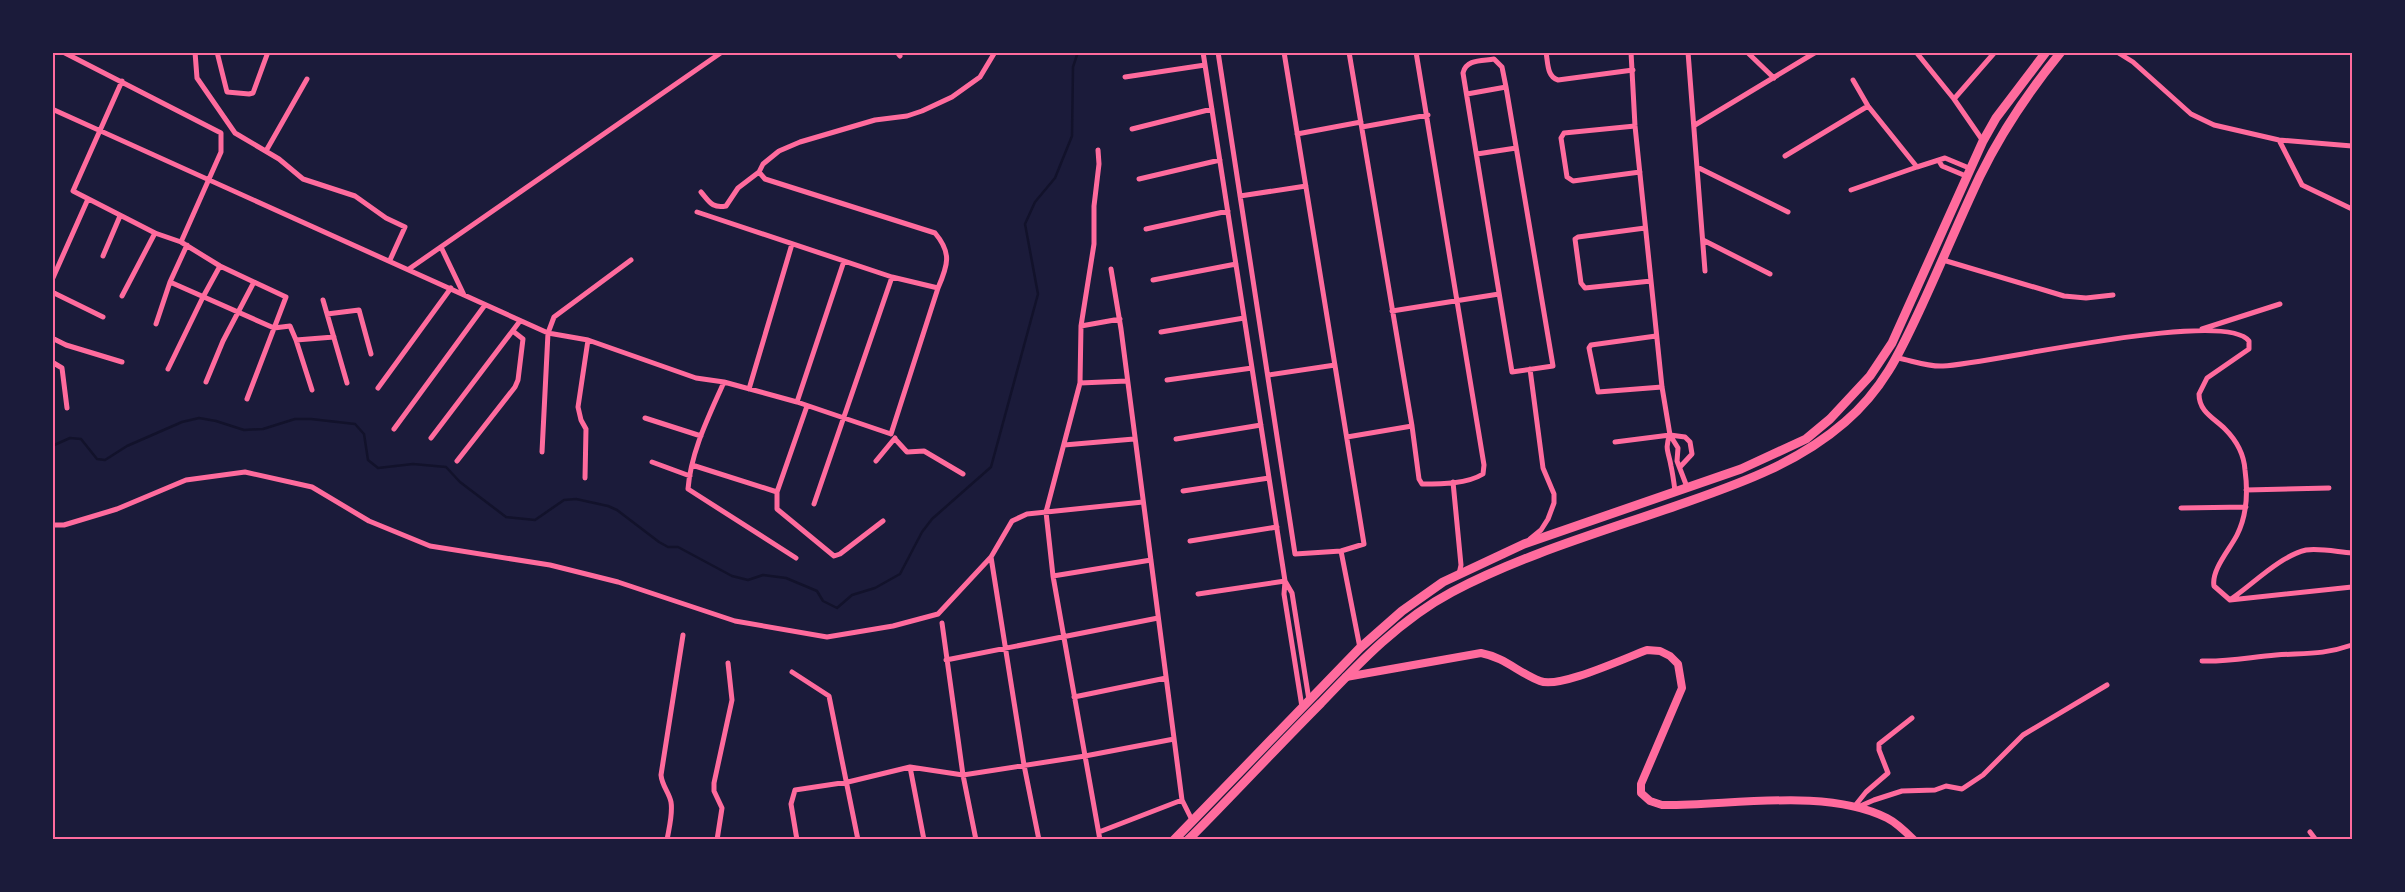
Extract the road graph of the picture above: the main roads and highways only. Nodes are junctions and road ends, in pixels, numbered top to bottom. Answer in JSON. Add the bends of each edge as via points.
{"nodes":[{"id":1,"x":2046,"y":52,"type":"edge"},
{"id":2,"x":2061,"y":52,"type":"edge"},
{"id":3,"x":1653,"y":499,"type":"junction"},
{"id":4,"x":1654,"y":513,"type":"junction"},
{"id":5,"x":1346,"y":677,"type":"junction"},
{"id":6,"x":1174,"y":840,"type":"edge"},
{"id":7,"x":1188,"y":840,"type":"edge"},
{"id":8,"x":1914,"y":840,"type":"edge"}],
"edges":[{"from":1,"to":3,"type":"highway","via":[[1983,140],[1892,343],[1883,359],[1851,397],[1806,438],[1741,469]]},
{"from":2,"to":4,"type":"highway","via":[[2006,126],[1898,358],[1873,394],[1848,421],[1816,446],[1784,464],[1739,484]]},
{"from":3,"to":4,"type":"highway","via":[[1657,505]]},
{"from":3,"to":6,"type":"highway","via":[[1524,544],[1459,574],[1402,611],[1360,648]]},
{"from":4,"to":5,"type":"highway","via":[[1502,567],[1450,593],[1389,636]]},
{"from":5,"to":7,"type":"highway"},
{"from":5,"to":8,"type":"main road","via":[[1481,653],[1496,656],[1542,682],[1560,683],[1647,650],[1660,651],[1678,664],[1682,688],[1641,784],[1641,793],[1650,801],[1662,805],[1748,800],[1856,807],[1888,818]]}]}
